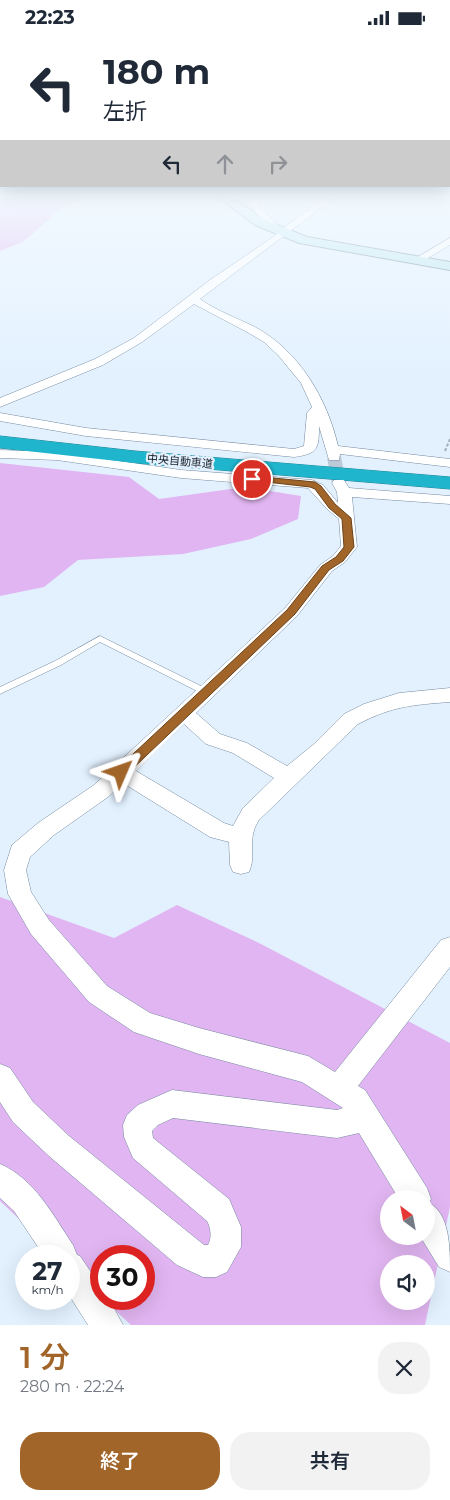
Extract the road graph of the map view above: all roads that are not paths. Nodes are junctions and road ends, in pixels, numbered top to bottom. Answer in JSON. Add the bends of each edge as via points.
{"nodes":[{"id":1,"x":251,"y":256,"type":"edge"},
{"id":2,"x":394,"y":256,"type":"edge"},
{"id":3,"x":424,"y":256,"type":"edge"},
{"id":4,"x":418,"y":260,"type":"junction"},
{"id":5,"x":450,"y":265,"type":"edge"},
{"id":6,"x":194,"y":299,"type":"junction"},
{"id":7,"x":0,"y":403,"type":"edge"},
{"id":8,"x":320,"y":408,"type":"junction"},
{"id":9,"x":0,"y":417,"type":"edge"},
{"id":10,"x":0,"y":433,"type":"edge"},
{"id":11,"x":0,"y":442,"type":"edge"},
{"id":12,"x":0,"y":454,"type":"edge"},
{"id":13,"x":450,"y":463,"type":"edge"},
{"id":14,"x":450,"y":474,"type":"edge"},
{"id":15,"x":450,"y":483,"type":"edge"},
{"id":16,"x":450,"y":500,"type":"edge"},
{"id":17,"x":347,"y":518,"type":"junction"},
{"id":18,"x":0,"y":691,"type":"edge"},
{"id":19,"x":206,"y":692,"type":"junction"},
{"id":20,"x":450,"y":695,"type":"edge"},
{"id":21,"x":183,"y":714,"type":"junction"},
{"id":22,"x":121,"y":772,"type":"junction"},
{"id":23,"x":288,"y":777,"type":"junction"},
{"id":24,"x":239,"y":836,"type":"junction"},
{"id":25,"x":241,"y":865,"type":"dead end"},
{"id":26,"x":450,"y":949,"type":"edge"},
{"id":27,"x":0,"y":1078,"type":"edge"},
{"id":28,"x":339,"y":1089,"type":"junction"},
{"id":29,"x":366,"y":1117,"type":"junction"},
{"id":30,"x":0,"y":1179,"type":"edge"},
{"id":31,"x":411,"y":1190,"type":"edge"},
{"id":32,"x":435,"y":1232,"type":"edge"},
{"id":33,"x":55,"y":1245,"type":"edge"},
{"id":34,"x":450,"y":1256,"type":"edge"},
{"id":35,"x":80,"y":1284,"type":"edge"},
{"id":36,"x":107,"y":1325,"type":"edge"}],
"edges":[{"from":1,"to":6,"type":"street"},
{"from":2,"to":4,"type":"street"},
{"from":3,"to":4,"type":"street"},
{"from":4,"to":5,"type":"street"},
{"from":6,"to":7,"type":"street","via":[[138,340],[99,362]]},
{"from":6,"to":8,"type":"street","via":[[270,341],[303,377]]},
{"from":8,"to":9,"type":"street","via":[[313,413],[310,448],[294,453],[86,431]]},
{"from":8,"to":13,"type":"street","via":[[333,453]]},
{"from":10,"to":14,"type":"highway","name":"中央自動車道"},
{"from":11,"to":15,"type":"highway","name":"中央自動車道","via":[[144,458]]},
{"from":12,"to":17,"type":"street","via":[[57,456],[181,473],[312,484]]},
{"from":16,"to":17,"type":"street","via":[[342,488]]},
{"from":17,"to":19,"type":"street","via":[[349,547],[326,568],[291,612]]},
{"from":18,"to":19,"type":"lane","via":[[100,639]]},
{"from":19,"to":21,"type":"street"},
{"from":20,"to":23,"type":"street","via":[[399,700],[370,709],[351,719]]},
{"from":21,"to":22,"type":"street"},
{"from":21,"to":23,"type":"street","via":[[213,739],[240,748]]},
{"from":22,"to":24,"type":"street","via":[[218,831]]},
{"from":22,"to":28,"type":"street","via":[[102,791],[46,829],[20,852],[15,870],[20,894],[40,927],[98,993],[144,1023],[308,1069]]},
{"from":23,"to":24,"type":"street","via":[[256,807]]},
{"from":24,"to":25,"type":"street"},
{"from":26,"to":28,"type":"street"},
{"from":27,"to":29,"type":"street","via":[[22,1112],[59,1146],[188,1254],[203,1261],[216,1261],[225,1247],[226,1227],[218,1210],[143,1148],[137,1125],[148,1115],[172,1104],[337,1124]]},
{"from":28,"to":29,"type":"street","via":[[355,1100]]},
{"from":29,"to":31,"type":"street"},
{"from":30,"to":33,"type":"street","via":[[25,1200]]},
{"from":32,"to":34,"type":"street"},
{"from":35,"to":36,"type":"street"}]}
